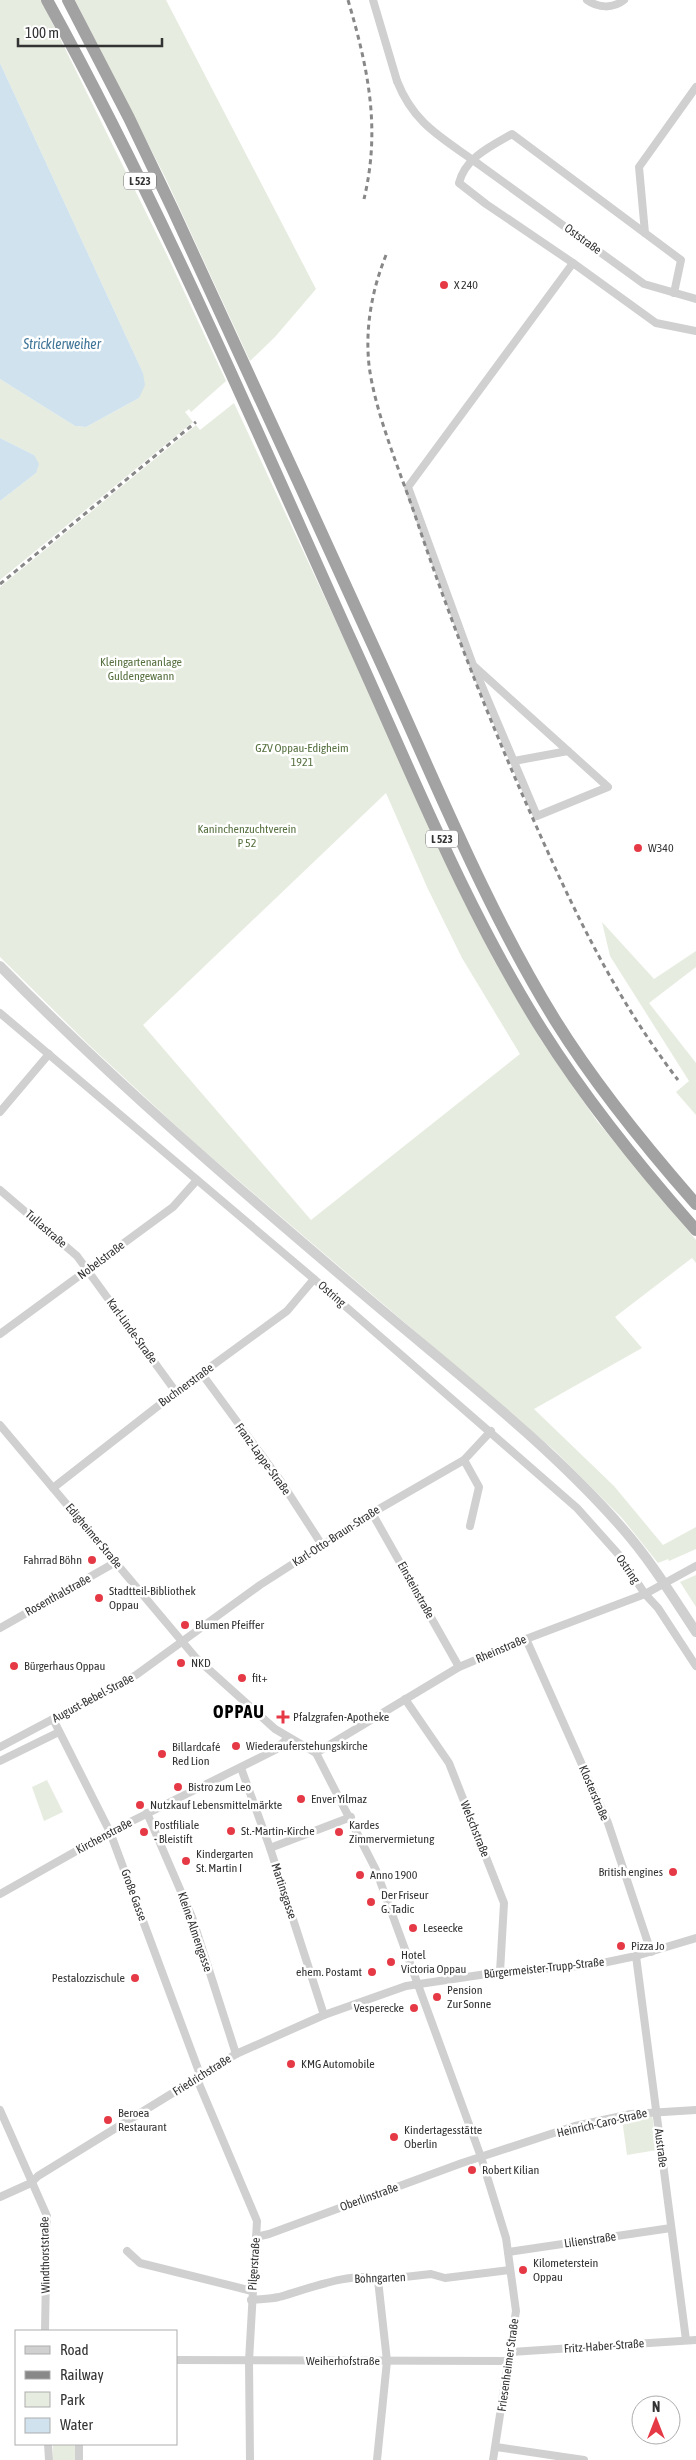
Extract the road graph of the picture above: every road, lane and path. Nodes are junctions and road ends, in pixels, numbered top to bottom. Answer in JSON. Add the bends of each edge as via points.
{"nodes":[{"id":1,"x":47,"y":0,"type":"edge"},
{"id":2,"x":68,"y":0,"type":"edge"},
{"id":3,"x":373,"y":0,"type":"edge"},
{"id":4,"x":587,"y":0,"type":"edge"},
{"id":5,"x":624,"y":0,"type":"edge"},
{"id":6,"x":696,"y":87,"type":"edge"},
{"id":7,"x":645,"y":233,"type":"junction"},
{"id":8,"x":573,"y":263,"type":"junction"},
{"id":9,"x":674,"y":293,"type":"junction"},
{"id":10,"x":696,"y":300,"type":"edge"},
{"id":11,"x":696,"y":331,"type":"edge"},
{"id":12,"x":472,"y":665,"type":"junction"},
{"id":13,"x":568,"y":751,"type":"junction"},
{"id":14,"x":514,"y":762,"type":"junction"},
{"id":15,"x":0,"y":966,"type":"edge"},
{"id":16,"x":0,"y":1013,"type":"edge"},
{"id":17,"x":49,"y":1054,"type":"junction"},
{"id":18,"x":0,"y":1112,"type":"edge"},
{"id":19,"x":196,"y":1180,"type":"junction"},
{"id":20,"x":0,"y":1190,"type":"edge"},
{"id":21,"x":696,"y":1204,"type":"edge"},
{"id":22,"x":696,"y":1230,"type":"edge"},
{"id":23,"x":87,"y":1271,"type":"junction"},
{"id":24,"x":314,"y":1279,"type":"junction"},
{"id":25,"x":0,"y":1334,"type":"edge"},
{"id":26,"x":202,"y":1374,"type":"junction"},
{"id":27,"x":176,"y":1392,"type":"junction"},
{"id":28,"x":0,"y":1425,"type":"edge"},
{"id":29,"x":491,"y":1431,"type":"junction"},
{"id":30,"x":464,"y":1460,"type":"junction"},
{"id":31,"x":53,"y":1488,"type":"junction"},
{"id":32,"x":372,"y":1512,"type":"junction"},
{"id":33,"x":470,"y":1526,"type":"dead end"},
{"id":34,"x":322,"y":1545,"type":"junction"},
{"id":35,"x":116,"y":1562,"type":"junction"},
{"id":36,"x":696,"y":1566,"type":"edge"},
{"id":37,"x":664,"y":1582,"type":"junction"},
{"id":38,"x":645,"y":1594,"type":"junction"},
{"id":39,"x":0,"y":1628,"type":"edge"},
{"id":40,"x":696,"y":1632,"type":"edge"},
{"id":41,"x":526,"y":1639,"type":"junction"},
{"id":42,"x":182,"y":1642,"type":"junction"},
{"id":43,"x":696,"y":1666,"type":"edge"},
{"id":44,"x":459,"y":1667,"type":"junction"},
{"id":45,"x":405,"y":1699,"type":"junction"},
{"id":46,"x":53,"y":1719,"type":"junction"},
{"id":47,"x":59,"y":1732,"type":"junction"},
{"id":48,"x":288,"y":1738,"type":"junction"},
{"id":49,"x":0,"y":1747,"type":"edge"},
{"id":50,"x":316,"y":1754,"type":"junction"},
{"id":51,"x":0,"y":1762,"type":"edge"},
{"id":52,"x":241,"y":1768,"type":"junction"},
{"id":53,"x":147,"y":1813,"type":"junction"},
{"id":54,"x":351,"y":1817,"type":"junction"},
{"id":55,"x":110,"y":1832,"type":"junction"},
{"id":56,"x":270,"y":1848,"type":"junction"},
{"id":57,"x":0,"y":1894,"type":"edge"},
{"id":58,"x":696,"y":1938,"type":"edge"},
{"id":59,"x":652,"y":1952,"type":"junction"},
{"id":60,"x":636,"y":1956,"type":"junction"},
{"id":61,"x":500,"y":1972,"type":"junction"},
{"id":62,"x":419,"y":1984,"type":"junction"},
{"id":63,"x":324,"y":2015,"type":"junction"},
{"id":64,"x":236,"y":2054,"type":"junction"},
{"id":65,"x":199,"y":2078,"type":"junction"},
{"id":66,"x":0,"y":2110,"type":"edge"},
{"id":67,"x":696,"y":2110,"type":"edge"},
{"id":68,"x":656,"y":2111,"type":"junction"},
{"id":69,"x":481,"y":2157,"type":"junction"},
{"id":70,"x":30,"y":2183,"type":"junction"},
{"id":71,"x":0,"y":2198,"type":"edge"},
{"id":72,"x":671,"y":2228,"type":"junction"},
{"id":73,"x":256,"y":2237,"type":"junction"},
{"id":74,"x":127,"y":2251,"type":"dead end"},
{"id":75,"x":508,"y":2252,"type":"junction"},
{"id":76,"x":510,"y":2270,"type":"junction"},
{"id":77,"x":378,"y":2280,"type":"junction"},
{"id":78,"x":252,"y":2291,"type":"junction"},
{"id":79,"x":252,"y":2300,"type":"junction"},
{"id":80,"x":44,"y":2330,"type":"edge"},
{"id":81,"x":686,"y":2340,"type":"junction"},
{"id":82,"x":696,"y":2340,"type":"edge"},
{"id":83,"x":511,"y":2352,"type":"junction"},
{"id":84,"x":178,"y":2360,"type":"edge"},
{"id":85,"x":249,"y":2361,"type":"junction"},
{"id":86,"x":387,"y":2361,"type":"junction"},
{"id":87,"x":510,"y":2361,"type":"junction"},
{"id":88,"x":48,"y":2445,"type":"edge"},
{"id":89,"x":80,"y":2445,"type":"edge"},
{"id":90,"x":496,"y":2447,"type":"junction"},
{"id":91,"x":49,"y":2460,"type":"edge"},
{"id":92,"x":79,"y":2460,"type":"edge"},
{"id":93,"x":250,"y":2460,"type":"edge"},
{"id":94,"x":377,"y":2460,"type":"edge"},
{"id":95,"x":493,"y":2460,"type":"edge"},
{"id":96,"x":584,"y":2460,"type":"edge"}],
"edges":[{"from":1,"to":22,"type":"highway","number":"L 523","via":[[115,130],[248,412],[444,844],[503,963],[583,1091]]},
{"from":2,"to":21,"type":"highway","number":"L 523","via":[[137,135],[460,838],[517,953],[555,1020],[597,1082],[644,1144]]},
{"from":3,"to":9,"type":"street","name":"Oststraße","bridge":true,"via":[[405,101],[426,126],[644,284]]},
{"from":4,"to":5,"type":"street","via":[[607,7]]},
{"from":6,"to":7,"type":"street","via":[[639,167]]},
{"from":7,"to":8,"type":"street","via":[[512,134],[481,152],[462,172],[459,183]]},
{"from":7,"to":9,"type":"street","via":[[681,260]]},
{"from":8,"to":11,"type":"street","via":[[656,322]]},
{"from":8,"to":12,"type":"street","via":[[408,487]]},
{"from":9,"to":10,"type":"street","name":"Oststraße"},
{"from":12,"to":13,"type":"street"},
{"from":12,"to":14,"type":"street"},
{"from":13,"to":14,"type":"street"},
{"from":13,"to":14,"type":"street","via":[[608,787],[537,816]]},
{"from":15,"to":37,"type":"street","via":[[66,1033],[207,1162],[553,1458],[624,1530]]},
{"from":16,"to":17,"type":"street","name":"Ostring"},
{"from":17,"to":18,"type":"street"},
{"from":17,"to":19,"type":"street","name":"Ostring"},
{"from":19,"to":23,"type":"street","name":"Nobelstraße","via":[[173,1206]]},
{"from":19,"to":24,"type":"street","name":"Ostring"},
{"from":20,"to":23,"type":"street","name":"Tullastraße","via":[[71,1251]]},
{"from":23,"to":25,"type":"street","name":"Nobelstraße"},
{"from":23,"to":27,"type":"street","name":"Karl-Linde-Straße"},
{"from":24,"to":26,"type":"street","name":"Buchnerstraße","via":[[287,1311]]},
{"from":24,"to":29,"type":"street","name":"Ostring"},
{"from":26,"to":27,"type":"street","name":"Buchnerstraße"},
{"from":26,"to":34,"type":"street","name":"Franz-Lappe-Straße","via":[[280,1480]]},
{"from":27,"to":31,"type":"street","name":"Buchnerstraße"},
{"from":28,"to":31,"type":"street","name":"Edigheimer Straße"},
{"from":29,"to":30,"type":"street","name":"Karl-Otto-Braun-Straße"},
{"from":29,"to":38,"type":"street","name":"Ostring","via":[[577,1508],[619,1555]]},
{"from":30,"to":32,"type":"street","name":"Karl-Otto-Braun-Straße"},
{"from":30,"to":33,"type":"street","via":[[479,1487]]},
{"from":31,"to":35,"type":"street","name":"Edigheimer Straße"},
{"from":32,"to":34,"type":"street","name":"Karl-Otto-Braun-Straße"},
{"from":32,"to":44,"type":"street","name":"Einsteinstraße"},
{"from":34,"to":42,"type":"street","name":"Karl-Otto-Braun-Straße"},
{"from":35,"to":39,"type":"street","name":"Rosenthalstraße"},
{"from":35,"to":42,"type":"street","name":"Edigheimer Straße"},
{"from":36,"to":37,"type":"street","name":"Rheinstraße"},
{"from":37,"to":38,"type":"street","name":"Rheinstraße"},
{"from":37,"to":40,"type":"street"},
{"from":38,"to":41,"type":"street","name":"Rheinstraße"},
{"from":38,"to":43,"type":"street","name":"Ostring","via":[[658,1608]]},
{"from":41,"to":44,"type":"street","name":"Rheinstraße"},
{"from":41,"to":59,"type":"street","name":"Klosterstraße","via":[[608,1824]]},
{"from":42,"to":46,"type":"street","name":"August-Bebel-Straße","via":[[136,1675]]},
{"from":42,"to":48,"type":"street","name":"Edigheimer Straße"},
{"from":44,"to":45,"type":"street","name":"Rheinstraße"},
{"from":45,"to":50,"type":"street","name":"Rheinstraße"},
{"from":45,"to":61,"type":"street","name":"Welschstraße","via":[[449,1764],[504,1903]]},
{"from":46,"to":47,"type":"street","name":"Große Gasse"},
{"from":46,"to":49,"type":"street","name":"August-Bebel-Straße"},
{"from":47,"to":51,"type":"street","name":"August-Bebel-Straße"},
{"from":47,"to":55,"type":"street","name":"Große Gasse"},
{"from":48,"to":50,"type":"street","name":"Edigheimer Straße"},
{"from":48,"to":52,"type":"street","name":"Kirchenstraße","via":[[275,1750]]},
{"from":50,"to":54,"type":"street"},
{"from":52,"to":53,"type":"street","name":"Kirchenstraße"},
{"from":52,"to":56,"type":"street","name":"Martinsgasse"},
{"from":53,"to":55,"type":"street","name":"Kirchenstraße"},
{"from":53,"to":64,"type":"street","name":"Kleine Almengasse","via":[[192,1917]]},
{"from":54,"to":56,"type":"street"},
{"from":54,"to":62,"type":"street","via":[[376,1870]]},
{"from":55,"to":57,"type":"street","name":"Kirchenstraße"},
{"from":55,"to":65,"type":"street","name":"Große Gasse"},
{"from":56,"to":63,"type":"street","name":"Martinsgasse"},
{"from":58,"to":59,"type":"street","name":"Bürgermeister-Trupp-Straße"},
{"from":59,"to":60,"type":"street","name":"Bürgermeister-Trupp-Straße"},
{"from":60,"to":61,"type":"street","name":"Bürgermeister-Trupp-Straße","via":[[593,1965]]},
{"from":60,"to":68,"type":"street","name":"Austraße"},
{"from":61,"to":62,"type":"street","name":"Bürgermeister-Trupp-Straße"},
{"from":62,"to":63,"type":"street","name":"Friedrichstraße"},
{"from":62,"to":69,"type":"street","name":"Friesenheimer Straße"},
{"from":63,"to":64,"type":"street","name":"Friedrichstraße"},
{"from":64,"to":65,"type":"street","name":"Friedrichstraße"},
{"from":65,"to":70,"type":"street","name":"Friedrichstraße"},
{"from":65,"to":73,"type":"street","name":"Pilgerstraße","via":[[258,2221]]},
{"from":66,"to":70,"type":"street","name":"Windthorststraße"},
{"from":67,"to":68,"type":"street","name":"Heinrich-Caro-Straße"},
{"from":68,"to":69,"type":"street","name":"Heinrich-Caro-Straße","via":[[575,2126]]},
{"from":68,"to":72,"type":"street","name":"Austraße"},
{"from":69,"to":73,"type":"street","name":"Oberlinstraße"},
{"from":69,"to":75,"type":"street","name":"Friesenheimer Straße"},
{"from":70,"to":71,"type":"street","name":"Friedrichstraße"},
{"from":70,"to":80,"type":"street","name":"Windthorststraße","via":[[47,2216]]},
{"from":72,"to":75,"type":"street","name":"Lilienstraße"},
{"from":72,"to":81,"type":"street","name":"Austraße"},
{"from":73,"to":78,"type":"street","name":"Pilgerstraße"},
{"from":74,"to":78,"type":"street","via":[[140,2263]]},
{"from":75,"to":76,"type":"street","name":"Friesenheimer Straße"},
{"from":76,"to":77,"type":"street","name":"Bohngarten","via":[[445,2278],[430,2274]]},
{"from":76,"to":83,"type":"street","name":"Friesenheimer Straße","via":[[516,2311]]},
{"from":77,"to":79,"type":"street","name":"Bohngarten","via":[[372,2276],[342,2280],[277,2298]]},
{"from":77,"to":86,"type":"street"},
{"from":78,"to":79,"type":"street","name":"Pilgerstraße"},
{"from":79,"to":85,"type":"street","name":"Pilgerstraße"},
{"from":81,"to":82,"type":"street","name":"Fritz-Haber-Straße"},
{"from":81,"to":83,"type":"street","name":"Fritz-Haber-Straße"},
{"from":83,"to":87,"type":"street","name":"Friesenheimer Straße"},
{"from":84,"to":85,"type":"street","name":"Weiherhofstraße"},
{"from":85,"to":86,"type":"street","name":"Weiherhofstraße"},
{"from":85,"to":93,"type":"street","name":"Pilgerstraße"},
{"from":86,"to":87,"type":"street","name":"Weiherhofstraße"},
{"from":86,"to":94,"type":"street"},
{"from":87,"to":90,"type":"street","name":"Friesenheimer Straße"},
{"from":88,"to":91,"type":"street"},
{"from":89,"to":92,"type":"street"},
{"from":90,"to":95,"type":"street","name":"Friesenheimer Straße"},
{"from":90,"to":96,"type":"street"}]}
